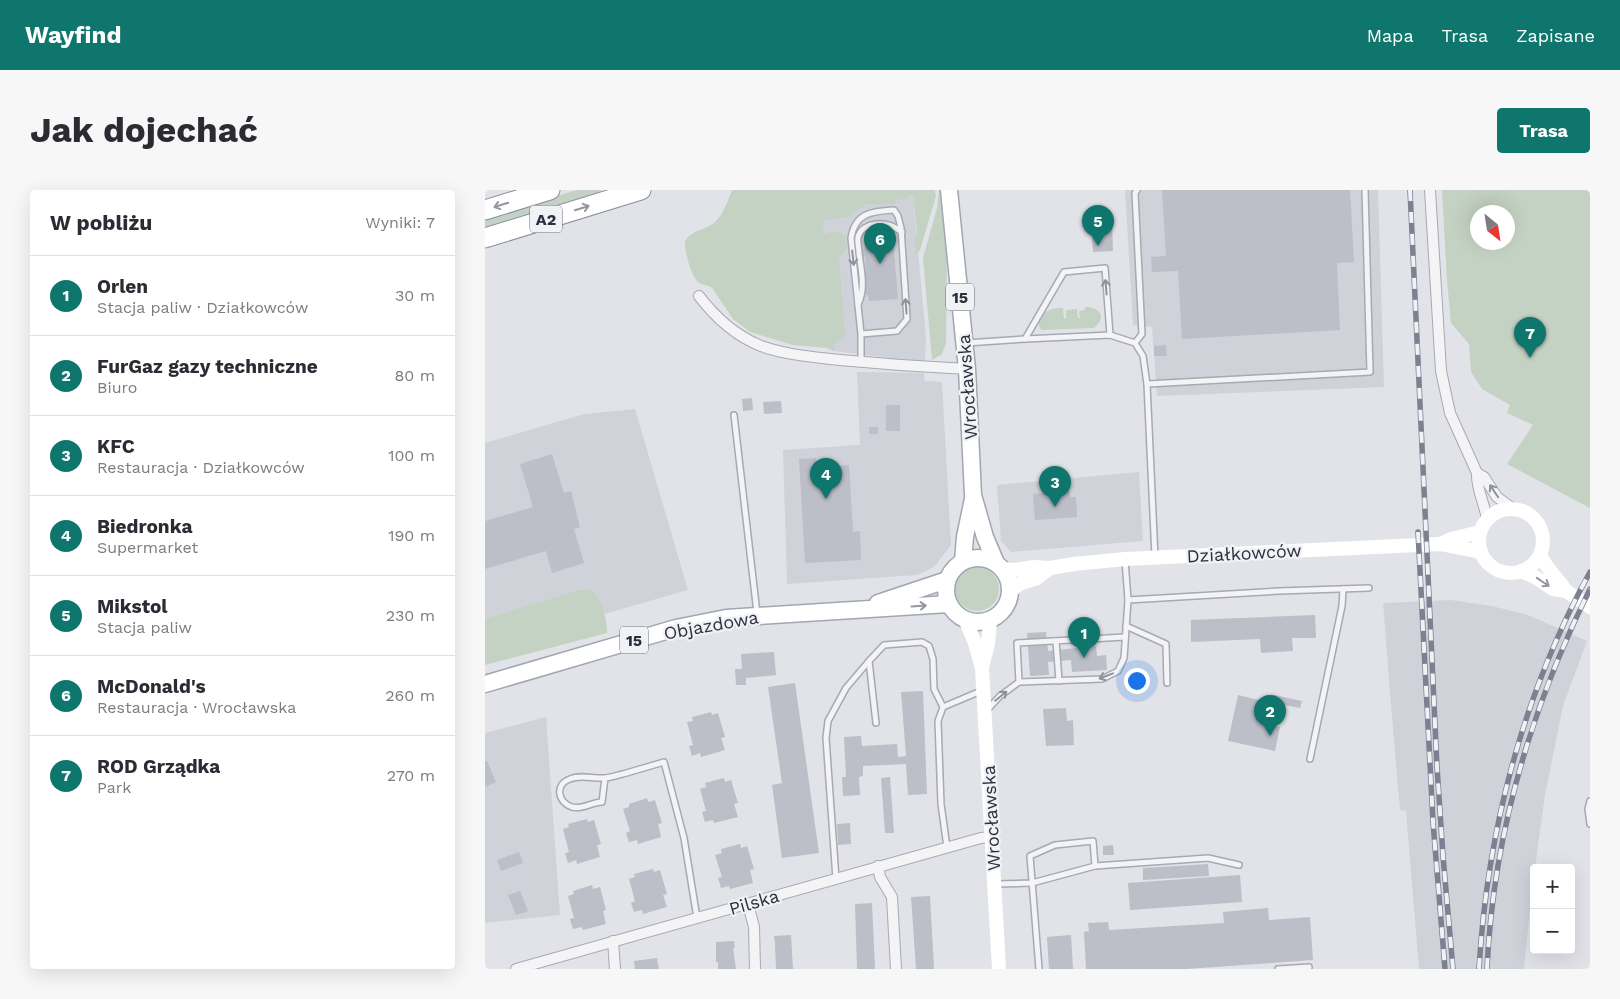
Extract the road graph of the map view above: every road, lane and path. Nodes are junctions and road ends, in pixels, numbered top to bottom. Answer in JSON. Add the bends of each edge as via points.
{"nodes":[{"id":1,"x":550,"y":190,"type":"edge"},
{"id":2,"x":631,"y":190,"type":"edge"},
{"id":3,"x":641,"y":190,"type":"edge"},
{"id":4,"x":949,"y":190,"type":"edge"},
{"id":5,"x":1137,"y":190,"type":"edge"},
{"id":6,"x":1365,"y":190,"type":"edge"},
{"id":7,"x":1430,"y":190,"type":"edge"},
{"id":8,"x":608,"y":200,"type":"junction"},
{"id":9,"x":485,"y":210,"type":"edge"},
{"id":10,"x":902,"y":232,"type":"junction"},
{"id":11,"x":485,"y":238,"type":"edge"},
{"id":12,"x":699,"y":296,"type":"dead end"},
{"id":13,"x":858,"y":306,"type":"junction"},
{"id":14,"x":861,"y":334,"type":"junction"},
{"id":15,"x":1111,"y":335,"type":"junction"},
{"id":16,"x":1025,"y":339,"type":"junction"},
{"id":17,"x":1135,"y":343,"type":"junction"},
{"id":18,"x":964,"y":344,"type":"junction"},
{"id":19,"x":861,"y":362,"type":"junction"},
{"id":20,"x":967,"y":369,"type":"junction"},
{"id":21,"x":1147,"y":384,"type":"junction"},
{"id":22,"x":734,"y":415,"type":"dead end"},
{"id":23,"x":1477,"y":473,"type":"junction"},
{"id":24,"x":973,"y":495,"type":"junction"},
{"id":25,"x":1512,"y":508,"type":"junction"},
{"id":26,"x":1483,"y":526,"type":"junction"},
{"id":27,"x":1440,"y":544,"type":"junction"},
{"id":28,"x":1481,"y":552,"type":"junction"},
{"id":29,"x":1540,"y":554,"type":"junction"},
{"id":30,"x":1155,"y":557,"type":"junction"},
{"id":31,"x":1125,"y":559,"type":"junction"},
{"id":32,"x":963,"y":561,"type":"junction"},
{"id":33,"x":1000,"y":566,"type":"junction"},
{"id":34,"x":1050,"y":568,"type":"junction"},
{"id":35,"x":1521,"y":571,"type":"junction"},
{"id":36,"x":947,"y":580,"type":"junction"},
{"id":37,"x":1343,"y":588,"type":"junction"},
{"id":38,"x":1369,"y":588,"type":"dead end"},
{"id":39,"x":1010,"y":592,"type":"junction"},
{"id":40,"x":1566,"y":592,"type":"junction"},
{"id":41,"x":1128,"y":600,"type":"junction"},
{"id":42,"x":949,"y":604,"type":"junction"},
{"id":43,"x":1590,"y":607,"type":"edge"},
{"id":44,"x":855,"y":611,"type":"junction"},
{"id":45,"x":757,"y":616,"type":"junction"},
{"id":46,"x":965,"y":620,"type":"junction"},
{"id":47,"x":991,"y":620,"type":"junction"},
{"id":48,"x":1125,"y":626,"type":"junction"},
{"id":49,"x":1125,"y":637,"type":"junction"},
{"id":50,"x":1056,"y":641,"type":"junction"},
{"id":51,"x":869,"y":661,"type":"junction"},
{"id":52,"x":982,"y":668,"type":"junction"},
{"id":53,"x":1059,"y":681,"type":"junction"},
{"id":54,"x":1019,"y":682,"type":"junction"},
{"id":55,"x":1167,"y":683,"type":"dead end"},
{"id":56,"x":485,"y":684,"type":"edge"},
{"id":57,"x":983,"y":690,"type":"junction"},
{"id":58,"x":943,"y":707,"type":"junction"},
{"id":59,"x":985,"y":712,"type":"junction"},
{"id":60,"x":876,"y":723,"type":"dead end"},
{"id":61,"x":1310,"y":759,"type":"dead end"},
{"id":62,"x":605,"y":778,"type":"junction"},
{"id":63,"x":1590,"y":801,"type":"edge"},
{"id":64,"x":1590,"y":824,"type":"edge"},
{"id":65,"x":991,"y":837,"type":"junction"},
{"id":66,"x":947,"y":847,"type":"junction"},
{"id":67,"x":1239,"y":865,"type":"dead end"},
{"id":68,"x":878,"y":866,"type":"junction"},
{"id":69,"x":1095,"y":866,"type":"junction"},
{"id":70,"x":836,"y":879,"type":"junction"},
{"id":71,"x":1032,"y":883,"type":"junction"},
{"id":72,"x":995,"y":884,"type":"junction"},
{"id":73,"x":748,"y":904,"type":"junction"},
{"id":74,"x":697,"y":918,"type":"junction"},
{"id":75,"x":613,"y":941,"type":"junction"},
{"id":76,"x":1309,"y":967,"type":"dead end"},
{"id":77,"x":516,"y":969,"type":"edge"},
{"id":78,"x":615,"y":969,"type":"edge"},
{"id":79,"x":755,"y":969,"type":"edge"},
{"id":80,"x":896,"y":969,"type":"edge"},
{"id":81,"x":999,"y":969,"type":"edge"},
{"id":82,"x":1039,"y":969,"type":"edge"},
{"id":83,"x":1278,"y":969,"type":"edge"}],
"edges":[{"from":1,"to":9,"type":"highway","number":"A2","one_way":true},
{"from":2,"to":8,"type":"lane"},
{"from":3,"to":8,"type":"highway","number":"A2"},
{"from":4,"to":18,"type":"main road","name":"Wrocławska","number":"15"},
{"from":5,"to":17,"type":"lane","via":[[1142,334]]},
{"from":6,"to":21,"type":"lane","via":[[1370,372]]},
{"from":7,"to":23,"type":"street","via":[[1441,371],[1450,413]]},
{"from":11,"to":8,"type":"highway","number":"A2","one_way":true},
{"from":10,"to":13,"type":"lane","via":[[883,224],[870,225],[859,234],[862,295]]},
{"from":10,"to":13,"type":"lane","one_way":true,"via":[[894,210],[869,213],[854,227],[851,238]]},
{"from":14,"to":10,"type":"lane","one_way":true,"via":[[897,331],[907,319]]},
{"from":12,"to":19,"type":"street","via":[[727,326],[759,345],[790,353]]},
{"from":13,"to":14,"type":"lane"},
{"from":14,"to":19,"type":"lane"},
{"from":15,"to":16,"type":"lane"},
{"from":15,"to":16,"type":"lane","one_way":true,"via":[[1105,268],[1063,272]]},
{"from":15,"to":17,"type":"lane"},
{"from":16,"to":18,"type":"lane"},
{"from":17,"to":21,"type":"lane","via":[[1143,356]]},
{"from":18,"to":20,"type":"main road","name":"Wrocławska","number":"15"},
{"from":19,"to":20,"type":"street"},
{"from":20,"to":24,"type":"main road","name":"Wrocławska","number":"15"},
{"from":21,"to":30,"type":"lane"},
{"from":22,"to":45,"type":"lane"},
{"from":25,"to":23,"type":"street","one_way":true},
{"from":23,"to":26,"type":"street","via":[[1476,482],[1484,504]]},
{"from":24,"to":32,"type":"main road","name":"Wrocławska","number":"15"},
{"from":24,"to":33,"type":"main road","name":"Wrocławska","number":"15","via":[[985,537]]},
{"from":25,"to":26,"type":"street","via":[[1492,515]]},
{"from":25,"to":29,"type":"street","via":[[1531,515],[1539,524],[1543,533]]},
{"from":26,"to":27,"type":"street","name":"Działkowców"},
{"from":26,"to":28,"type":"street","via":[[1479,542]]},
{"from":27,"to":28,"type":"street","name":"Działkowców"},
{"from":27,"to":30,"type":"street","name":"Działkowców"},
{"from":28,"to":35,"type":"street","via":[[1494,568],[1504,572]]},
{"from":29,"to":35,"type":"street","via":[[1534,563]]},
{"from":29,"to":40,"type":"street"},
{"from":30,"to":31,"type":"street","name":"Działkowców"},
{"from":31,"to":34,"type":"street","name":"Działkowców"},
{"from":31,"to":41,"type":"lane"},
{"from":32,"to":33,"type":"main road","via":[[980,557]]},
{"from":32,"to":36,"type":"main road","via":[[950,572]]},
{"from":33,"to":34,"type":"street","name":"Działkowców","via":[[1015,570]]},
{"from":33,"to":39,"type":"main road","number":"15","via":[[1008,578]]},
{"from":34,"to":39,"type":"street","name":"Działkowców"},
{"from":35,"to":40,"type":"street","one_way":true,"via":[[1553,589]]},
{"from":36,"to":42,"type":"main road"},
{"from":36,"to":44,"type":"main road","name":"Objazdowa","number":"15"},
{"from":37,"to":38,"type":"lane"},
{"from":37,"to":41,"type":"lane"},
{"from":37,"to":61,"type":"lane"},
{"from":39,"to":47,"type":"main road","via":[[1005,608]]},
{"from":40,"to":43,"type":"street"},
{"from":41,"to":48,"type":"lane"},
{"from":44,"to":42,"type":"main road","name":"Objazdowa","number":"15","one_way":true},
{"from":42,"to":46,"type":"main road"},
{"from":44,"to":45,"type":"main road","name":"Objazdowa","number":"15"},
{"from":45,"to":56,"type":"main road","name":"Objazdowa","number":"15","via":[[726,618],[676,628]]},
{"from":46,"to":47,"type":"main road"},
{"from":46,"to":52,"type":"street","name":"Wrocławska"},
{"from":47,"to":52,"type":"street","name":"Wrocławska"},
{"from":48,"to":49,"type":"lane"},
{"from":48,"to":55,"type":"lane","via":[[1166,644]]},
{"from":49,"to":50,"type":"lane"},
{"from":49,"to":53,"type":"lane","one_way":true,"via":[[1124,658],[1118,671],[1102,679]]},
{"from":50,"to":53,"type":"lane"},
{"from":50,"to":54,"type":"lane","via":[[1017,644]]},
{"from":51,"to":58,"type":"lane","via":[[884,645],[922,642],[929,646],[934,689]]},
{"from":51,"to":60,"type":"lane"},
{"from":51,"to":70,"type":"lane","via":[[846,688],[828,721],[826,738]]},
{"from":52,"to":57,"type":"street","name":"Wrocławska"},
{"from":53,"to":54,"type":"lane"},
{"from":59,"to":54,"type":"lane","one_way":true},
{"from":57,"to":58,"type":"lane"},
{"from":57,"to":59,"type":"street","name":"Wrocławska"},
{"from":58,"to":66,"type":"lane","via":[[938,721],[941,804]]},
{"from":59,"to":65,"type":"street","name":"Wrocławska"},
{"from":62,"to":62,"type":"lane","via":[[568,779],[562,783],[559,795],[572,807],[602,802]]},
{"from":62,"to":74,"type":"lane","via":[[664,762],[684,838]]},
{"from":63,"to":64,"type":"lane"},
{"from":65,"to":66,"type":"street","name":"Pilska"},
{"from":65,"to":72,"type":"street","name":"Wrocławska"},
{"from":66,"to":68,"type":"street","name":"Pilska"},
{"from":67,"to":69,"type":"lane","via":[[1208,858]]},
{"from":68,"to":70,"type":"street","name":"Pilska"},
{"from":68,"to":80,"type":"street","via":[[880,877],[892,897]]},
{"from":69,"to":71,"type":"lane"},
{"from":69,"to":71,"type":"lane","via":[[1093,841],[1055,845],[1030,856]]},
{"from":70,"to":73,"type":"street","name":"Pilska"},
{"from":71,"to":72,"type":"lane"},
{"from":71,"to":82,"type":"lane"},
{"from":72,"to":81,"type":"street","name":"Wrocławska"},
{"from":73,"to":74,"type":"street","name":"Pilska"},
{"from":73,"to":79,"type":"street","via":[[753,927]]},
{"from":74,"to":75,"type":"street","name":"Pilska"},
{"from":75,"to":77,"type":"street","name":"Pilska"},
{"from":75,"to":78,"type":"street"},
{"from":76,"to":83,"type":"lane"}]}
